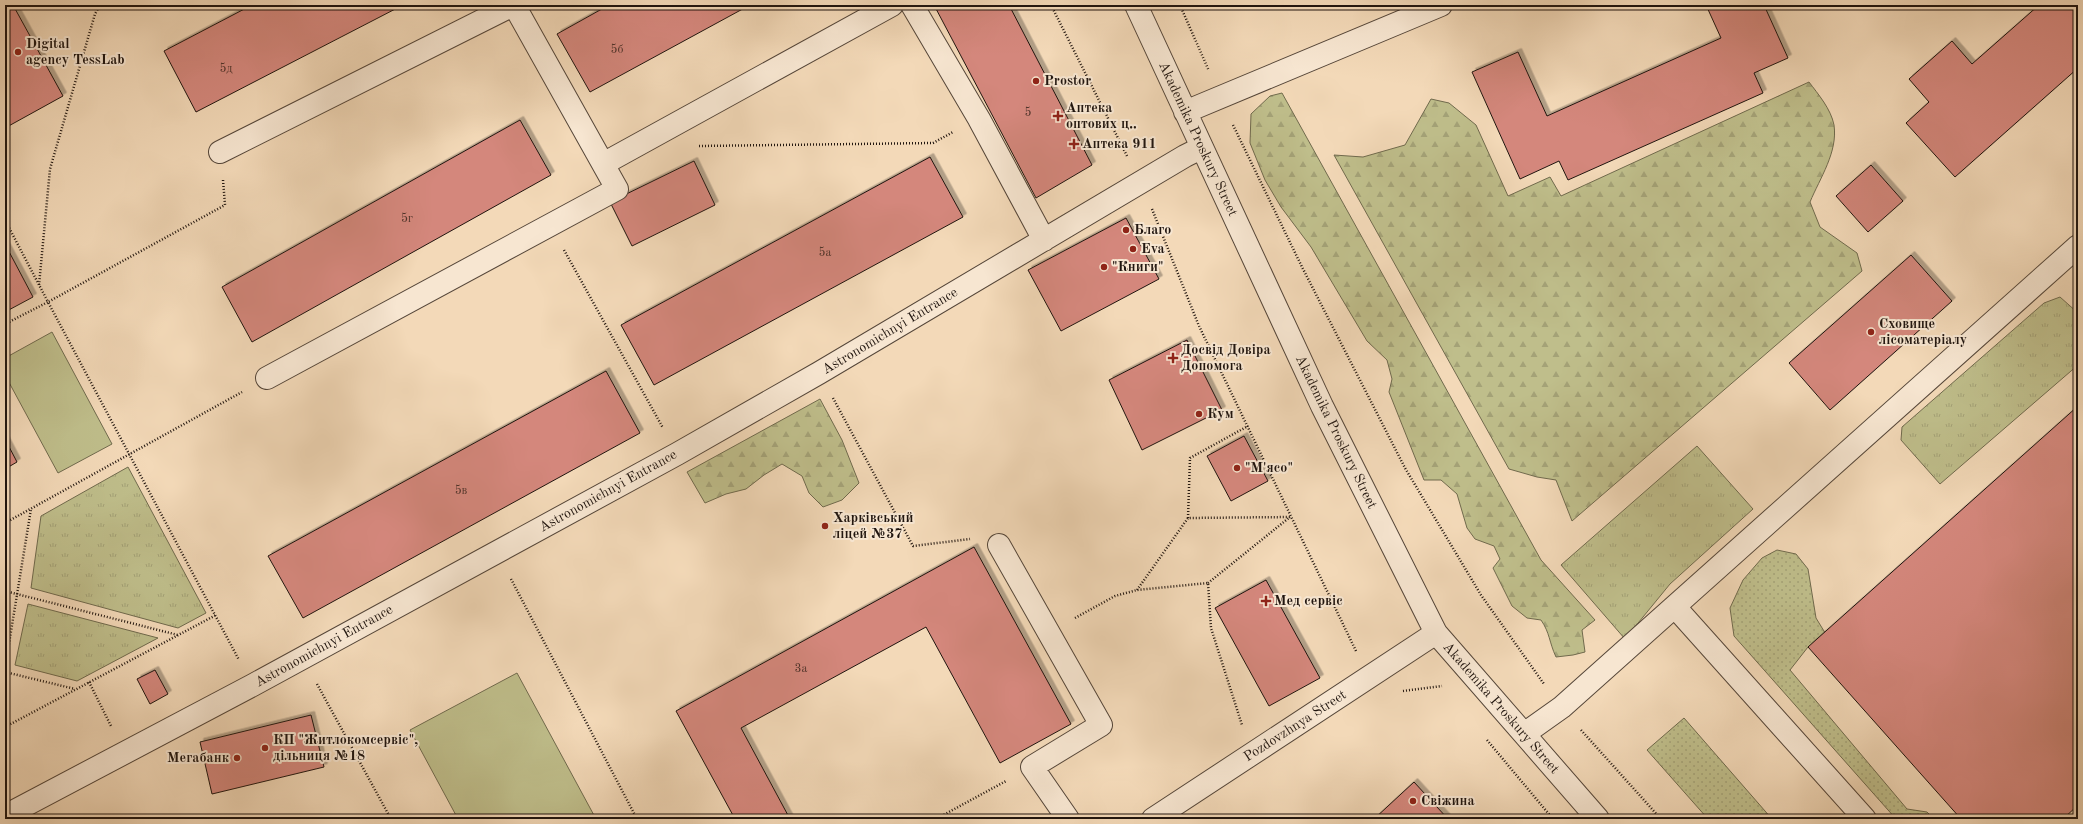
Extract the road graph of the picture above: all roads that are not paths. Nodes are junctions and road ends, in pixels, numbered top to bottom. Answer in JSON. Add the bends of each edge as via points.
{"nodes":[{"id":1,"x":513,"y":5,"type":"edge"},
{"id":2,"x":892,"y":5,"type":"edge"},
{"id":3,"x":912,"y":5,"type":"edge"},
{"id":4,"x":1136,"y":5,"type":"edge"},
{"id":5,"x":1441,"y":5,"type":"edge"},
{"id":6,"x":1185,"y":112,"type":"junction"},
{"id":7,"x":1201,"y":148,"type":"junction"},
{"id":8,"x":220,"y":152,"type":"road end"},
{"id":9,"x":603,"y":164,"type":"junction"},
{"id":10,"x":1044,"y":240,"type":"junction"},
{"id":11,"x":2078,"y":246,"type":"edge"},
{"id":12,"x":267,"y":378,"type":"road end"},
{"id":13,"x":999,"y":545,"type":"road end"},
{"id":14,"x":1675,"y":607,"type":"junction"},
{"id":15,"x":1436,"y":633,"type":"junction"},
{"id":16,"x":1524,"y":734,"type":"junction"},
{"id":17,"x":5,"y":816,"type":"edge"},
{"id":18,"x":1068,"y":819,"type":"edge"},
{"id":19,"x":1154,"y":819,"type":"edge"},
{"id":20,"x":1598,"y":819,"type":"edge"},
{"id":21,"x":1865,"y":819,"type":"edge"}],
"edges":[{"from":1,"to":8,"type":"street"},
{"from":1,"to":9,"type":"street"},
{"from":2,"to":9,"type":"street"},
{"from":3,"to":10,"type":"street","via":[[979,119]]},
{"from":4,"to":6,"type":"street","name":"Akademika Proskury Street"},
{"from":5,"to":6,"type":"street"},
{"from":6,"to":7,"type":"street","name":"Akademika Proskury Street"},
{"from":7,"to":10,"type":"street","name":"Astronomichnyi Entrance"},
{"from":7,"to":15,"type":"street","name":"Akademika Proskury Street","via":[[1322,406]]},
{"from":9,"to":12,"type":"street","via":[[617,189]]},
{"from":10,"to":17,"type":"street","name":"Astronomichnyi Entrance","via":[[819,374],[677,454],[253,685]]},
{"from":11,"to":14,"type":"street"},
{"from":13,"to":18,"type":"street","via":[[1101,725],[1032,767]]},
{"from":14,"to":16,"type":"street","via":[[1562,707]]},
{"from":14,"to":21,"type":"street"},
{"from":15,"to":16,"type":"street","name":"Akademika Proskury Street"},
{"from":15,"to":19,"type":"street","name":"Pozdovzhnya Street"},
{"from":16,"to":20,"type":"street","name":"Akademika Proskury Street"}]}
